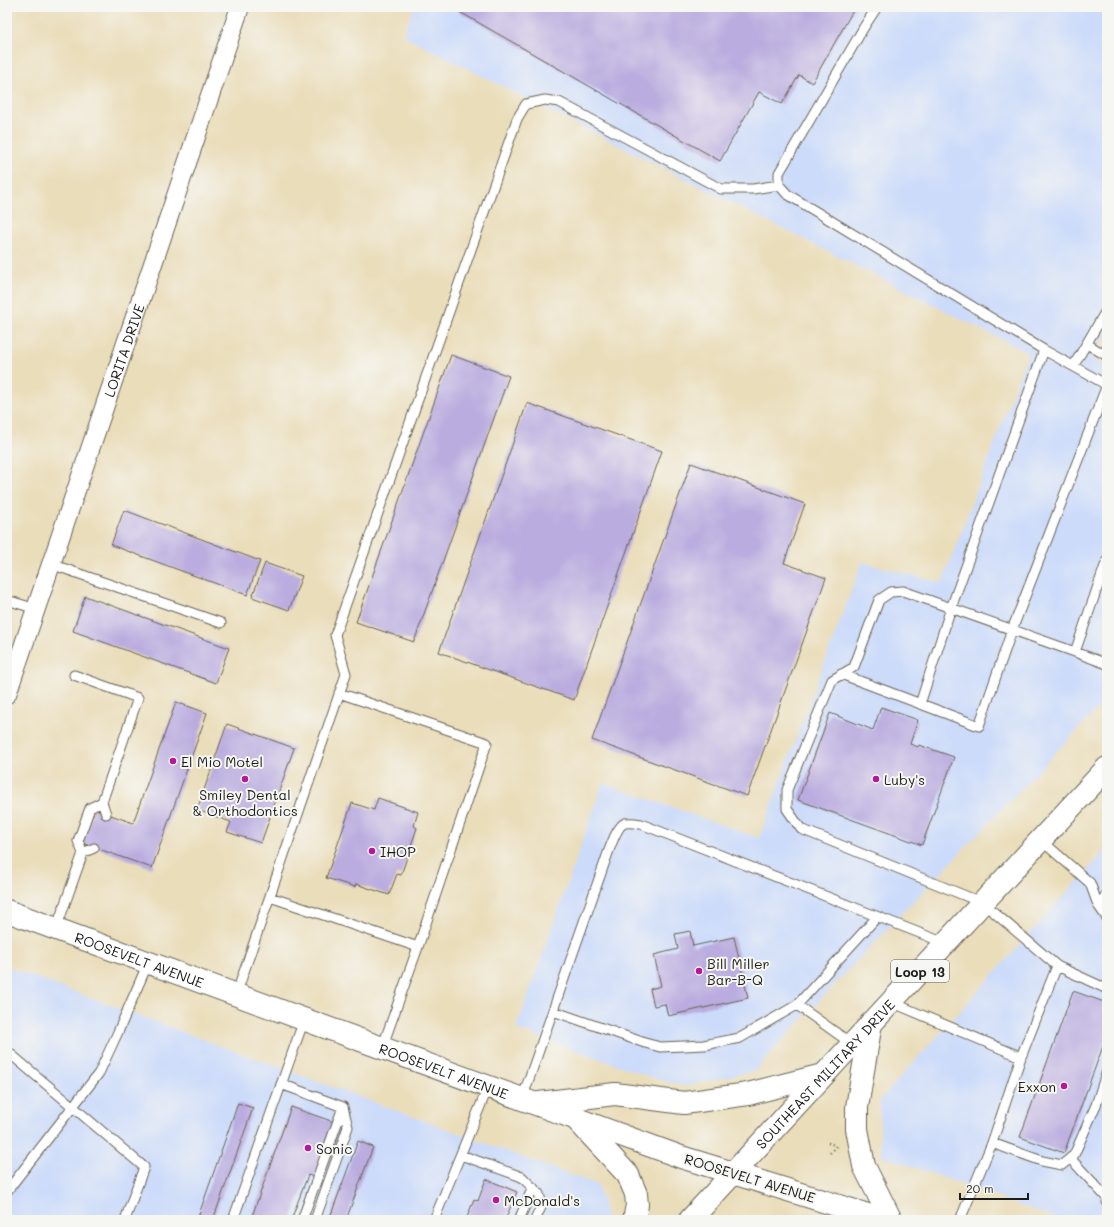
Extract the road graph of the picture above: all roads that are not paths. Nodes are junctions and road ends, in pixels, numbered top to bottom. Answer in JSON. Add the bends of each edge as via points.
{"nodes":[{"id":1,"x":240,"y":7,"type":"edge"},
{"id":2,"x":877,"y":7,"type":"edge"},
{"id":3,"x":779,"y":185,"type":"junction"},
{"id":4,"x":1107,"y":309,"type":"edge"},
{"id":5,"x":1087,"y":344,"type":"junction"},
{"id":6,"x":1044,"y":350,"type":"junction"},
{"id":7,"x":1107,"y":356,"type":"edge"},
{"id":8,"x":1074,"y":365,"type":"junction"},
{"id":9,"x":1107,"y":385,"type":"edge"},
{"id":10,"x":1107,"y":560,"type":"edge"},
{"id":11,"x":51,"y":564,"type":"junction"},
{"id":12,"x":7,"y":600,"type":"edge"},
{"id":13,"x":951,"y":608,"type":"junction"},
{"id":14,"x":36,"y":609,"type":"junction"},
{"id":15,"x":221,"y":623,"type":"dead end"},
{"id":16,"x":1012,"y":630,"type":"junction"},
{"id":17,"x":1075,"y":652,"type":"junction"},
{"id":18,"x":1107,"y":664,"type":"edge"},
{"id":19,"x":841,"y":674,"type":"junction"},
{"id":20,"x":74,"y":675,"type":"dead end"},
{"id":21,"x":339,"y":693,"type":"junction"},
{"id":22,"x":7,"y":694,"type":"edge"},
{"id":23,"x":920,"y":704,"type":"junction"},
{"id":24,"x":1107,"y":768,"type":"edge"},
{"id":25,"x":102,"y":802,"type":"junction"},
{"id":26,"x":106,"y":814,"type":"dead end"},
{"id":27,"x":1041,"y":840,"type":"junction"},
{"id":28,"x":94,"y":848,"type":"dead end"},
{"id":29,"x":83,"y":853,"type":"junction"},
{"id":30,"x":1107,"y":894,"type":"edge"},
{"id":31,"x":270,"y":897,"type":"junction"},
{"id":32,"x":983,"y":902,"type":"junction"},
{"id":33,"x":1098,"y":905,"type":"junction"},
{"id":34,"x":7,"y":912,"type":"edge"},
{"id":35,"x":877,"y":917,"type":"junction"},
{"id":36,"x":1107,"y":918,"type":"edge"},
{"id":37,"x":56,"y":929,"type":"junction"},
{"id":38,"x":945,"y":943,"type":"junction"},
{"id":39,"x":418,"y":947,"type":"junction"},
{"id":40,"x":148,"y":963,"type":"junction"},
{"id":41,"x":1057,"y":966,"type":"junction"},
{"id":42,"x":1107,"y":989,"type":"edge"},
{"id":43,"x":236,"y":995,"type":"junction"},
{"id":44,"x":892,"y":1002,"type":"junction"},
{"id":45,"x":797,"y":1005,"type":"junction"},
{"id":46,"x":553,"y":1011,"type":"junction"},
{"id":47,"x":304,"y":1020,"type":"junction"},
{"id":48,"x":871,"y":1023,"type":"junction"},
{"id":49,"x":852,"y":1044,"type":"junction"},
{"id":50,"x":382,"y":1048,"type":"junction"},
{"id":51,"x":7,"y":1051,"type":"edge"},
{"id":52,"x":1021,"y":1057,"type":"junction"},
{"id":53,"x":1107,"y":1071,"type":"edge"},
{"id":54,"x":823,"y":1075,"type":"junction"},
{"id":55,"x":281,"y":1084,"type":"junction"},
{"id":56,"x":488,"y":1087,"type":"junction"},
{"id":57,"x":528,"y":1101,"type":"junction"},
{"id":58,"x":73,"y":1107,"type":"junction"},
{"id":59,"x":343,"y":1107,"type":"junction"},
{"id":60,"x":576,"y":1119,"type":"junction"},
{"id":61,"x":992,"y":1143,"type":"junction"},
{"id":62,"x":461,"y":1155,"type":"junction"},
{"id":63,"x":1070,"y":1158,"type":"junction"},
{"id":64,"x":733,"y":1173,"type":"junction"},
{"id":65,"x":533,"y":1187,"type":"junction"},
{"id":66,"x":7,"y":1191,"type":"edge"},
{"id":67,"x":239,"y":1202,"type":"junction"},
{"id":68,"x":1107,"y":1202,"type":"edge"},
{"id":69,"x":125,"y":1220,"type":"edge"},
{"id":70,"x":233,"y":1220,"type":"edge"},
{"id":71,"x":241,"y":1220,"type":"edge"},
{"id":72,"x":302,"y":1220,"type":"edge"},
{"id":73,"x":315,"y":1220,"type":"edge"},
{"id":74,"x":434,"y":1220,"type":"edge"},
{"id":75,"x":519,"y":1220,"type":"edge"},
{"id":76,"x":535,"y":1220,"type":"edge"},
{"id":77,"x":634,"y":1220,"type":"edge"},
{"id":78,"x":690,"y":1220,"type":"edge"},
{"id":79,"x":884,"y":1220,"type":"edge"},
{"id":80,"x":891,"y":1220,"type":"edge"},
{"id":81,"x":960,"y":1220,"type":"edge"}],
"edges":[{"from":1,"to":11,"type":"street","name":"LORITA DRIVE"},
{"from":2,"to":3,"type":"lane","via":[[779,173]]},
{"from":3,"to":6,"type":"lane","via":[[787,194]]},
{"from":3,"to":21,"type":"lane","via":[[753,189],[721,189],[559,102],[545,100],[526,104],[517,119],[335,635],[346,674]]},
{"from":4,"to":5,"type":"lane"},
{"from":5,"to":7,"type":"lane"},
{"from":5,"to":8,"type":"lane"},
{"from":6,"to":8,"type":"lane"},
{"from":6,"to":13,"type":"lane"},
{"from":8,"to":9,"type":"lane"},
{"from":9,"to":16,"type":"lane"},
{"from":10,"to":17,"type":"lane"},
{"from":11,"to":14,"type":"street","name":"LORITA DRIVE"},
{"from":11,"to":15,"type":"lane"},
{"from":12,"to":14,"type":"lane"},
{"from":13,"to":16,"type":"lane"},
{"from":13,"to":19,"type":"lane","via":[[903,591],[891,592],[880,600],[854,667]]},
{"from":13,"to":23,"type":"lane"},
{"from":14,"to":22,"type":"street","name":"LORITA DRIVE"},
{"from":16,"to":17,"type":"lane"},
{"from":16,"to":23,"type":"lane","via":[[979,726]]},
{"from":17,"to":18,"type":"lane"},
{"from":19,"to":23,"type":"lane"},
{"from":19,"to":32,"type":"lane","via":[[832,680],[787,790],[787,809],[801,829]]},
{"from":20,"to":25,"type":"lane","via":[[138,698]]},
{"from":21,"to":31,"type":"lane"},
{"from":21,"to":39,"type":"lane","via":[[487,743]]},
{"from":24,"to":27,"type":"main road","name":"SOUTHEAST MILITARY DRIVE","number":"Loop 13"},
{"from":25,"to":26,"type":"lane"},
{"from":25,"to":29,"type":"lane","via":[[90,808],[78,841]]},
{"from":27,"to":32,"type":"main road","name":"SOUTHEAST MILITARY DRIVE","number":"Loop 13"},
{"from":27,"to":33,"type":"lane","via":[[1090,883]]},
{"from":28,"to":29,"type":"lane"},
{"from":29,"to":37,"type":"lane"},
{"from":30,"to":33,"type":"lane"},
{"from":31,"to":39,"type":"lane"},
{"from":31,"to":43,"type":"lane"},
{"from":32,"to":38,"type":"main road","name":"SOUTHEAST MILITARY DRIVE","number":"Loop 13"},
{"from":32,"to":41,"type":"lane"},
{"from":33,"to":36,"type":"lane"},
{"from":34,"to":37,"type":"main road","name":"ROOSEVELT AVENUE"},
{"from":35,"to":38,"type":"lane"},
{"from":35,"to":45,"type":"lane"},
{"from":35,"to":46,"type":"lane","via":[[641,824],[623,823],[608,853]]},
{"from":37,"to":40,"type":"main road","name":"ROOSEVELT AVENUE"},
{"from":38,"to":44,"type":"main road","name":"SOUTHEAST MILITARY DRIVE","number":"Loop 13"},
{"from":39,"to":50,"type":"lane"},
{"from":40,"to":43,"type":"main road","name":"ROOSEVELT AVENUE"},
{"from":40,"to":58,"type":"lane","via":[[99,1073]]},
{"from":41,"to":42,"type":"lane"},
{"from":41,"to":52,"type":"lane"},
{"from":43,"to":47,"type":"main road","name":"ROOSEVELT AVENUE"},
{"from":44,"to":48,"type":"main road","name":"SOUTHEAST MILITARY DRIVE","number":"Loop 13"},
{"from":44,"to":52,"type":"lane"},
{"from":45,"to":46,"type":"lane","via":[[740,1038],[660,1047]]},
{"from":45,"to":49,"type":"lane"},
{"from":46,"to":57,"type":"lane"},
{"from":47,"to":50,"type":"main road","name":"ROOSEVELT AVENUE"},
{"from":47,"to":55,"type":"lane"},
{"from":48,"to":49,"type":"main road","name":"SOUTHEAST MILITARY DRIVE","number":"Loop 13"},
{"from":48,"to":80,"type":"main road","via":[[857,1107],[857,1129],[864,1166]]},
{"from":49,"to":54,"type":"main road","name":"SOUTHEAST MILITARY DRIVE","number":"Loop 13"},
{"from":50,"to":56,"type":"main road","name":"ROOSEVELT AVENUE"},
{"from":51,"to":58,"type":"lane"},
{"from":52,"to":61,"type":"lane"},
{"from":53,"to":63,"type":"lane","via":[[1096,1105],[1074,1155]]},
{"from":54,"to":57,"type":"main road","via":[[748,1094],[684,1103],[615,1094]]},
{"from":54,"to":64,"type":"main road","name":"SOUTHEAST MILITARY DRIVE","number":"Loop 13"},
{"from":55,"to":59,"type":"lane"},
{"from":55,"to":67,"type":"lane"},
{"from":56,"to":57,"type":"main road","name":"ROOSEVELT AVENUE"},
{"from":56,"to":62,"type":"lane"},
{"from":57,"to":60,"type":"main road","name":"ROOSEVELT AVENUE"},
{"from":58,"to":66,"type":"lane"},
{"from":58,"to":69,"type":"lane","via":[[144,1167]]},
{"from":59,"to":72,"type":"lane"},
{"from":59,"to":73,"type":"lane","via":[[348,1127]]},
{"from":60,"to":64,"type":"main road","name":"ROOSEVELT AVENUE"},
{"from":60,"to":77,"type":"main road","via":[[628,1175],[636,1194]]},
{"from":61,"to":63,"type":"lane","via":[[1042,1161],[1062,1165]]},
{"from":61,"to":81,"type":"lane"},
{"from":62,"to":65,"type":"lane","via":[[522,1177]]},
{"from":62,"to":74,"type":"lane"},
{"from":63,"to":68,"type":"lane","via":[[1107,1198]]},
{"from":64,"to":78,"type":"main road","name":"SOUTHEAST MILITARY DRIVE","number":"Loop 13"},
{"from":64,"to":79,"type":"main road","name":"ROOSEVELT AVENUE"},
{"from":65,"to":75,"type":"lane"},
{"from":65,"to":76,"type":"lane","via":[[539,1194],[542,1205]]},
{"from":67,"to":70,"type":"lane"},
{"from":67,"to":71,"type":"lane"}]}
